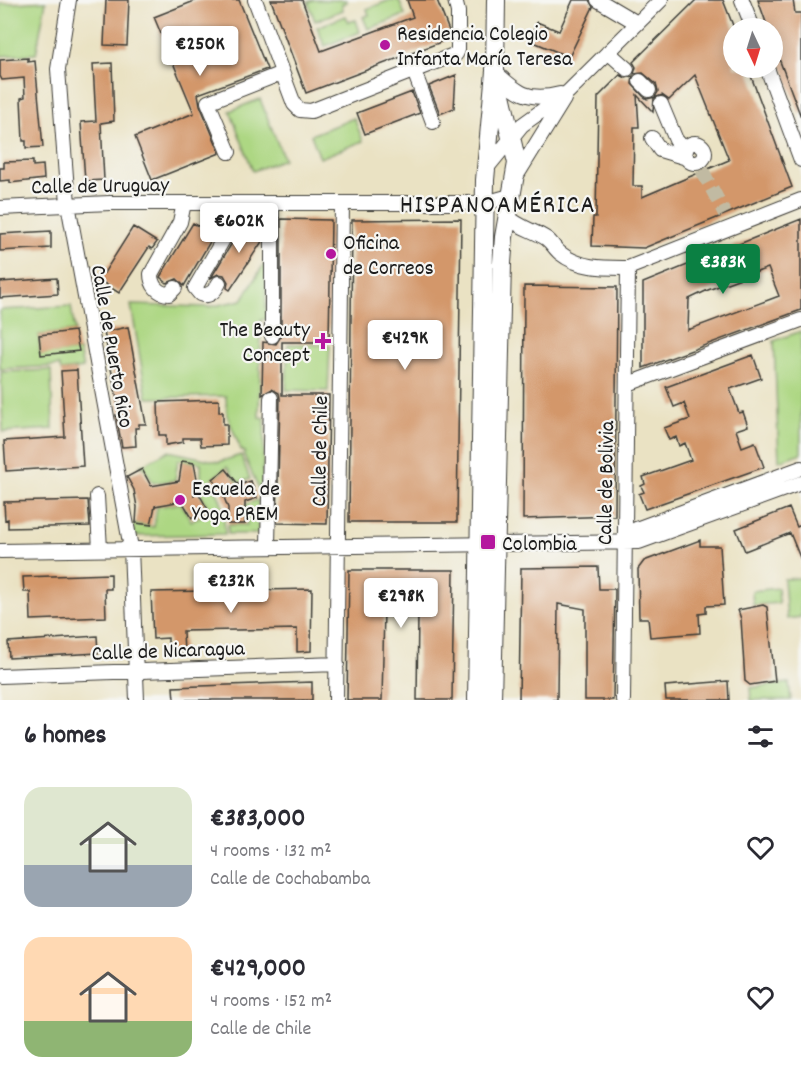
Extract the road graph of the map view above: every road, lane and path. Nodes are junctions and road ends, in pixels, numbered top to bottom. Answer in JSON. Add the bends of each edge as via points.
{"nodes":[{"id":1,"x":69,"y":0,"type":"edge"},
{"id":2,"x":255,"y":0,"type":"edge"},
{"id":3,"x":455,"y":0,"type":"edge"},
{"id":4,"x":496,"y":0,"type":"edge"},
{"id":5,"x":598,"y":0,"type":"edge"},
{"id":6,"x":661,"y":0,"type":"edge"},
{"id":7,"x":742,"y":0,"type":"edge"},
{"id":8,"x":749,"y":18,"type":"edge"},
{"id":9,"x":637,"y":23,"type":"junction"},
{"id":10,"x":608,"y":52,"type":"junction"},
{"id":11,"x":627,"y":69,"type":"dead end"},
{"id":12,"x":414,"y":71,"type":"junction"},
{"id":13,"x":495,"y":71,"type":"junction"},
{"id":14,"x":282,"y":73,"type":"junction"},
{"id":15,"x":772,"y":78,"type":"edge"},
{"id":16,"x":568,"y":92,"type":"junction"},
{"id":17,"x":662,"y":104,"type":"dead end"},
{"id":18,"x":433,"y":122,"type":"dead end"},
{"id":19,"x":797,"y":132,"type":"edge"},
{"id":20,"x":512,"y":136,"type":"junction"},
{"id":21,"x":652,"y":138,"type":"dead end"},
{"id":22,"x":229,"y":152,"type":"dead end"},
{"id":23,"x":801,"y":160,"type":"edge"},
{"id":24,"x":486,"y":169,"type":"junction"},
{"id":25,"x":517,"y":175,"type":"junction"},
{"id":26,"x":510,"y":196,"type":"junction"},
{"id":27,"x":801,"y":200,"type":"edge"},
{"id":28,"x":184,"y":203,"type":"junction"},
{"id":29,"x":238,"y":203,"type":"junction"},
{"id":30,"x":272,"y":203,"type":"junction"},
{"id":31,"x":342,"y":203,"type":"junction"},
{"id":32,"x":485,"y":203,"type":"junction"},
{"id":33,"x":68,"y":204,"type":"junction"},
{"id":34,"x":0,"y":208,"type":"edge"},
{"id":35,"x":725,"y":214,"type":"tunnel mouth"},
{"id":36,"x":507,"y":216,"type":"junction"},
{"id":37,"x":732,"y":228,"type":"junction"},
{"id":38,"x":628,"y":268,"type":"junction"},
{"id":39,"x":219,"y":284,"type":"dead end"},
{"id":40,"x":176,"y":288,"type":"dead end"},
{"id":41,"x":801,"y":320,"type":"edge"},
{"id":42,"x":272,"y":336,"type":"dead end"},
{"id":43,"x":628,"y":384,"type":"junction"},
{"id":44,"x":271,"y":398,"type":"dead end"},
{"id":45,"x":801,"y":468,"type":"edge"},
{"id":46,"x":801,"y":483,"type":"edge"},
{"id":47,"x":99,"y":492,"type":"dead end"},
{"id":48,"x":718,"y":499,"type":"junction"},
{"id":49,"x":720,"y":513,"type":"junction"},
{"id":50,"x":624,"y":541,"type":"junction"},
{"id":51,"x":488,"y":543,"type":"junction"},
{"id":52,"x":338,"y":545,"type":"junction"},
{"id":53,"x":268,"y":546,"type":"junction"},
{"id":54,"x":131,"y":548,"type":"junction"},
{"id":55,"x":100,"y":549,"type":"junction"},
{"id":56,"x":0,"y":551,"type":"edge"},
{"id":57,"x":337,"y":664,"type":"junction"},
{"id":58,"x":137,"y":671,"type":"junction"},
{"id":59,"x":0,"y":676,"type":"edge"},
{"id":60,"x":137,"y":700,"type":"edge"},
{"id":61,"x":336,"y":700,"type":"edge"},
{"id":62,"x":477,"y":700,"type":"edge"},
{"id":63,"x":492,"y":700,"type":"edge"},
{"id":64,"x":623,"y":700,"type":"edge"}],
"edges":[{"from":1,"to":33,"type":"street","name":"Calle de Puerto Rico","via":[[58,69]]},
{"from":2,"to":14,"type":"street"},
{"from":3,"to":12,"type":"street","via":[[456,54]]},
{"from":4,"to":13,"type":"main road"},
{"from":5,"to":9,"type":"street"},
{"from":6,"to":9,"type":"street"},
{"from":7,"to":8,"type":"street"},
{"from":9,"to":10,"type":"street"},
{"from":10,"to":11,"type":"street"},
{"from":10,"to":16,"type":"street"},
{"from":12,"to":14,"type":"street","via":[[311,111],[294,105]]},
{"from":12,"to":18,"type":"street"},
{"from":13,"to":16,"type":"street","via":[[515,90],[531,97]]},
{"from":13,"to":20,"type":"main road"},
{"from":13,"to":24,"type":"main road"},
{"from":14,"to":22,"type":"street","via":[[208,102]]},
{"from":15,"to":19,"type":"street"},
{"from":16,"to":20,"type":"street"},
{"from":16,"to":25,"type":"street"},
{"from":17,"to":21,"type":"street","via":[[676,140],[693,160],[660,150]]},
{"from":19,"to":23,"type":"street"},
{"from":20,"to":24,"type":"street"},
{"from":20,"to":25,"type":"main road"},
{"from":24,"to":32,"type":"main road"},
{"from":25,"to":26,"type":"main road"},
{"from":26,"to":32,"type":"street","name":"Calle de Uruguay"},
{"from":26,"to":36,"type":"main road"},
{"from":27,"to":37,"type":"street"},
{"from":28,"to":29,"type":"street","name":"Calle de Uruguay"},
{"from":28,"to":33,"type":"street","name":"Calle de Uruguay"},
{"from":28,"to":40,"type":"street","via":[[180,222],[151,274],[160,292],[169,294]]},
{"from":29,"to":30,"type":"street","name":"Calle de Uruguay"},
{"from":29,"to":39,"type":"street","via":[[235,219],[195,288],[206,295]]},
{"from":30,"to":31,"type":"street","name":"Calle de Uruguay"},
{"from":30,"to":42,"type":"street"},
{"from":31,"to":32,"type":"street","name":"Calle de Uruguay"},
{"from":31,"to":52,"type":"street","name":"Calle de Chile"},
{"from":32,"to":51,"type":"main road"},
{"from":33,"to":34,"type":"street","name":"Calle de Uruguay"},
{"from":33,"to":54,"type":"street","name":"Calle de Puerto Rico","via":[[95,324]]},
{"from":35,"to":37,"type":"street"},
{"from":36,"to":38,"type":"street","via":[[515,224],[548,239],[578,264]]},
{"from":36,"to":51,"type":"main road"},
{"from":37,"to":38,"type":"street"},
{"from":38,"to":43,"type":"street","name":"Calle de Bolivia"},
{"from":41,"to":43,"type":"street"},
{"from":43,"to":50,"type":"street","name":"Calle de Bolivia"},
{"from":44,"to":53,"type":"street"},
{"from":45,"to":48,"type":"street"},
{"from":46,"to":49,"type":"street"},
{"from":47,"to":55,"type":"street"},
{"from":48,"to":49,"type":"street"},
{"from":48,"to":50,"type":"street","via":[[636,529]]},
{"from":49,"to":50,"type":"street","via":[[639,542]]},
{"from":50,"to":51,"type":"street"},
{"from":50,"to":64,"type":"street","name":"Calle de Bolivia"},
{"from":51,"to":52,"type":"street"},
{"from":51,"to":62,"type":"main road"},
{"from":51,"to":63,"type":"main road"},
{"from":52,"to":53,"type":"street"},
{"from":52,"to":57,"type":"street","name":"Calle de Chile"},
{"from":53,"to":54,"type":"street"},
{"from":54,"to":55,"type":"street"},
{"from":54,"to":58,"type":"street","name":"Calle de Puerto Rico"},
{"from":55,"to":56,"type":"street"},
{"from":57,"to":58,"type":"street","name":"Calle de Nicaragua"},
{"from":57,"to":61,"type":"street","name":"Calle de Chile"},
{"from":58,"to":59,"type":"street","name":"Calle de Nicaragua"},
{"from":58,"to":60,"type":"street","name":"Calle de Puerto Rico"}]}
